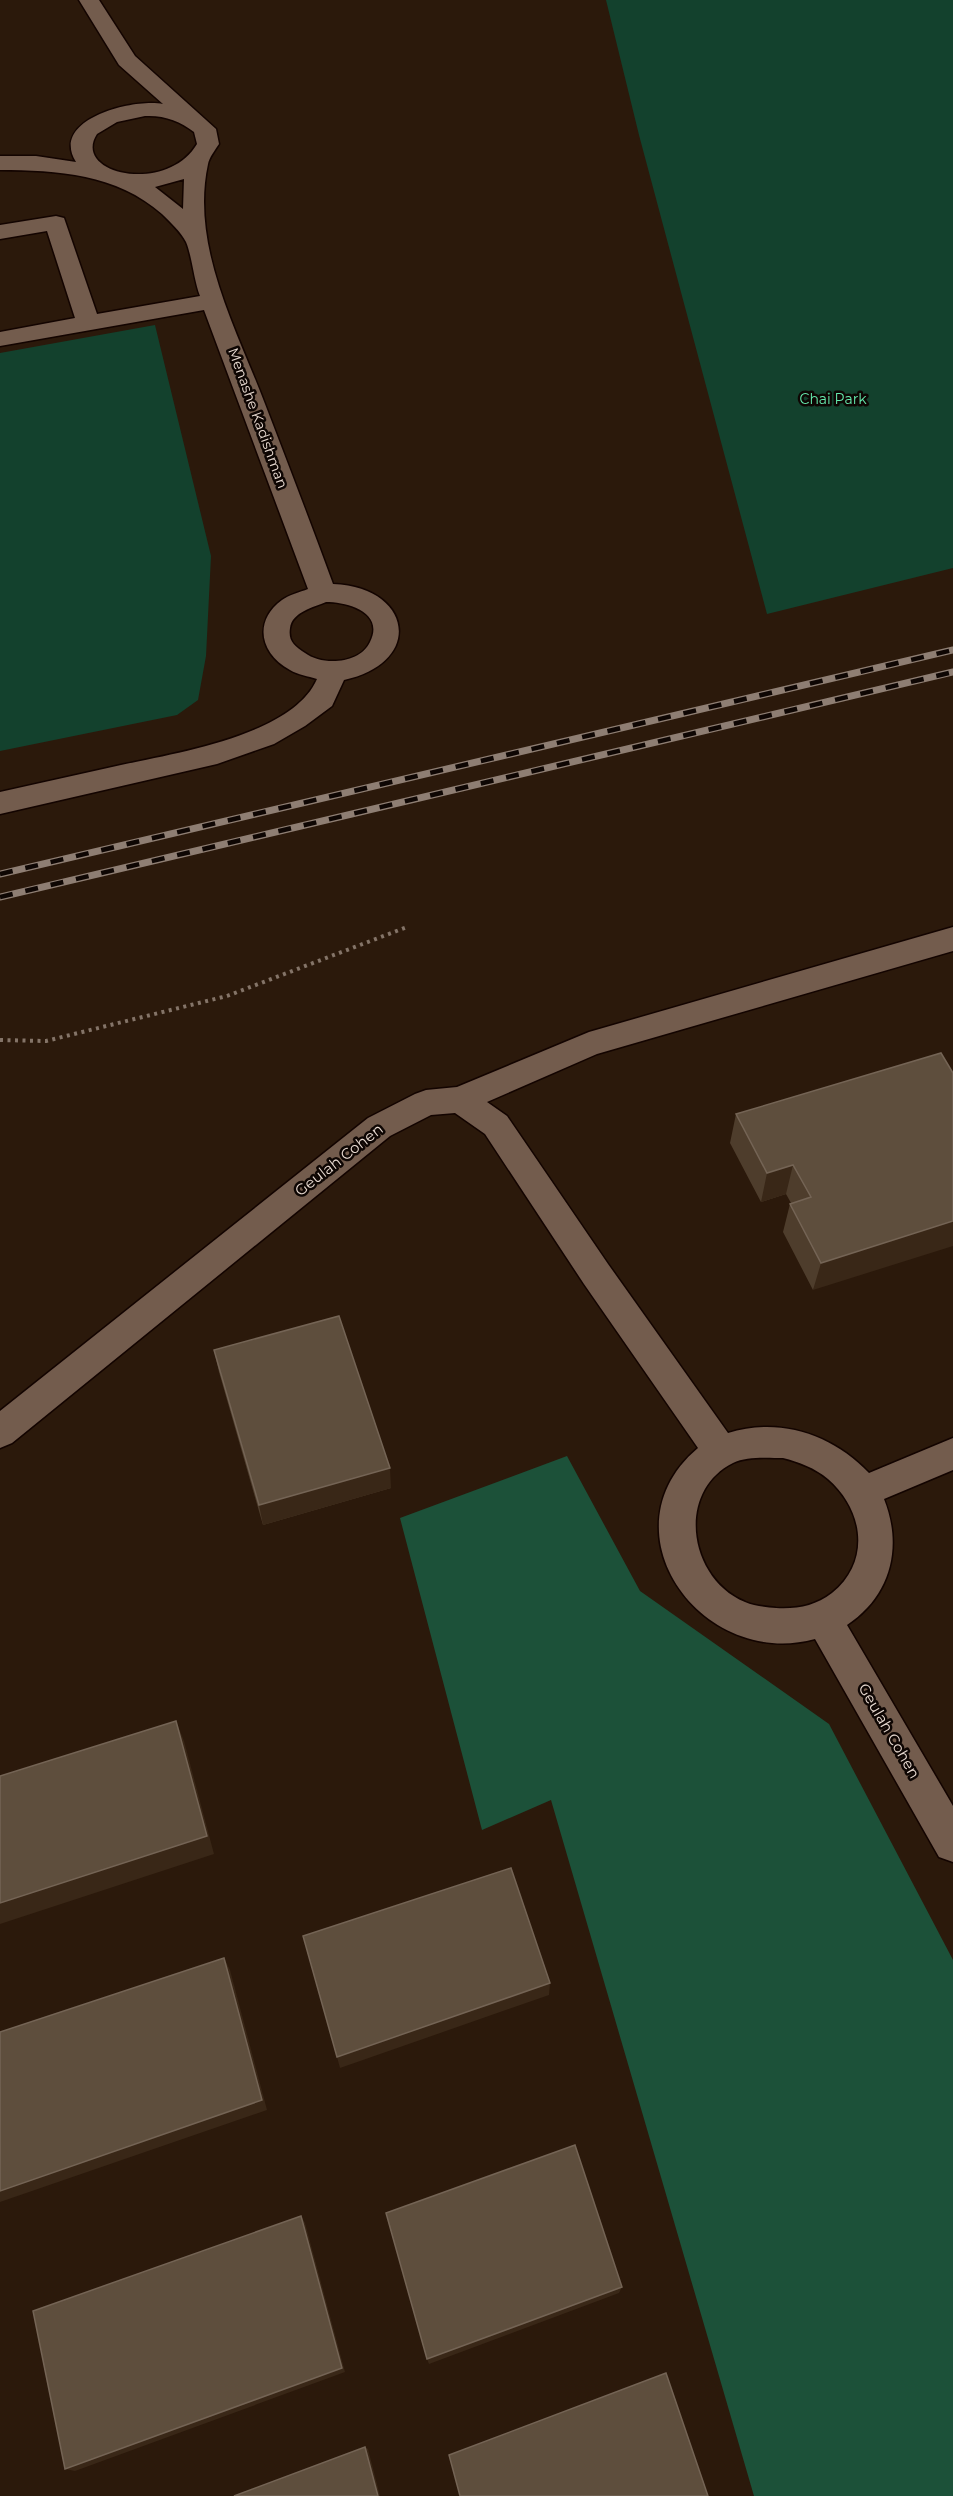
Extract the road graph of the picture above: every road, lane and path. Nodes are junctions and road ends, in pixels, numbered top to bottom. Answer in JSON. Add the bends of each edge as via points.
{"nodes":[{"id":1,"x":89,"y":0,"type":"edge"},
{"id":2,"x":127,"y":60,"type":"junction"},
{"id":3,"x":109,"y":117,"type":"junction"},
{"id":4,"x":190,"y":118,"type":"junction"},
{"id":5,"x":89,"y":131,"type":"junction"},
{"id":6,"x":0,"y":162,"type":"edge"},
{"id":7,"x":197,"y":164,"type":"junction"},
{"id":8,"x":99,"y":172,"type":"junction"},
{"id":9,"x":125,"y":180,"type":"junction"},
{"id":10,"x":0,"y":232,"type":"edge"},
{"id":11,"x":196,"y":241,"type":"junction"},
{"id":12,"x":214,"y":301,"type":"junction"},
{"id":13,"x":88,"y":323,"type":"junction"},
{"id":14,"x":0,"y":339,"type":"edge"},
{"id":15,"x":323,"y":593,"type":"junction"},
{"id":16,"x":334,"y":671,"type":"junction"},
{"id":17,"x":0,"y":803,"type":"edge"},
{"id":18,"x":408,"y":927,"type":"dead end"},
{"id":19,"x":953,"y":939,"type":"edge"},
{"id":20,"x":0,"y":1040,"type":"edge"},
{"id":21,"x":460,"y":1100,"type":"junction"},
{"id":22,"x":0,"y":1432,"type":"edge"},
{"id":23,"x":721,"y":1452,"type":"junction"},
{"id":24,"x":953,"y":1454,"type":"edge"},
{"id":25,"x":862,"y":1492,"type":"junction"},
{"id":26,"x":824,"y":1620,"type":"junction"},
{"id":27,"x":953,"y":1843,"type":"edge"}],
"edges":[{"from":1,"to":2,"type":"street"},
{"from":2,"to":3,"type":"street","via":[[132,81],[120,107]]},
{"from":2,"to":4,"type":"street"},
{"from":3,"to":4,"type":"street","via":[[155,110]]},
{"from":3,"to":5,"type":"street"},
{"from":4,"to":7,"type":"street","via":[[208,137],[206,153]]},
{"from":5,"to":6,"type":"street"},
{"from":5,"to":8,"type":"street","via":[[82,152]]},
{"from":6,"to":8,"type":"street"},
{"from":7,"to":9,"type":"street","via":[[164,178]]},
{"from":7,"to":11,"type":"street","name":"Menashe Kadishman","via":[[192,185]]},
{"from":8,"to":9,"type":"street"},
{"from":9,"to":11,"type":"street","name":"Menashe Kadishman","via":[[168,206]]},
{"from":10,"to":13,"type":"street","via":[[56,223]]},
{"from":11,"to":12,"type":"street","name":"Menashe Kadishman"},
{"from":12,"to":13,"type":"street"},
{"from":12,"to":15,"type":"street","name":"Menashe Kadishman"},
{"from":13,"to":14,"type":"street"},
{"from":15,"to":16,"type":"street","via":[[298,602],[279,617],[276,643],[297,664]]},
{"from":15,"to":16,"type":"street","via":[[341,593],[372,604],[387,626],[380,651],[368,661]]},
{"from":16,"to":17,"type":"street","via":[[322,699],[264,737],[217,754]]},
{"from":18,"to":20,"type":"path","via":[[227,996],[46,1041]]},
{"from":19,"to":21,"type":"street","name":"Geulah Cohen","via":[[590,1044]]},
{"from":21,"to":22,"type":"street","name":"Geulah Cohen","via":[[426,1103],[379,1127]]},
{"from":21,"to":23,"type":"street","via":[[496,1125]]},
{"from":23,"to":25,"type":"street","via":[[752,1443],[783,1442],[814,1452],[842,1468]]},
{"from":23,"to":26,"type":"street","via":[[697,1472],[681,1497],[675,1528],[681,1559],[698,1588],[725,1611],[757,1624],[793,1627]]},
{"from":24,"to":25,"type":"street"},
{"from":25,"to":26,"type":"street","via":[[875,1521],[878,1550],[869,1579],[851,1603]]},
{"from":26,"to":27,"type":"street","name":"Geulah Cohen"}]}
